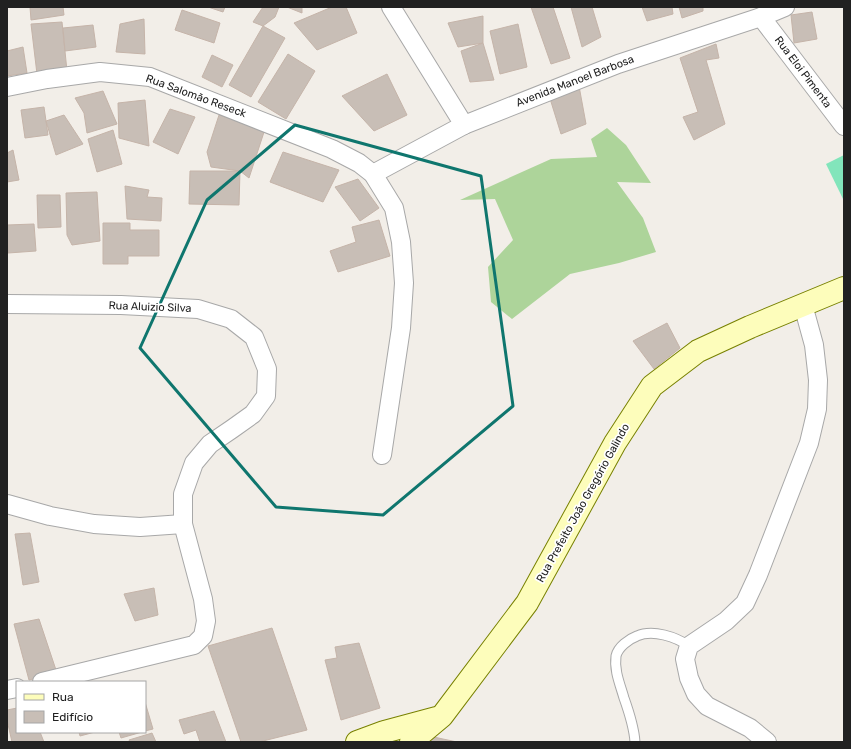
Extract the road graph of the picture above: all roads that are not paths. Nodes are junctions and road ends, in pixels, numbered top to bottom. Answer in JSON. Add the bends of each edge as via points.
{"nodes":[{"id":1,"x":391,"y":7,"type":"edge"},
{"id":2,"x":785,"y":7,"type":"edge"},
{"id":3,"x":761,"y":17,"type":"junction"},
{"id":4,"x":7,"y":87,"type":"edge"},
{"id":5,"x":464,"y":125,"type":"junction"},
{"id":6,"x":844,"y":126,"type":"edge"},
{"id":7,"x":373,"y":174,"type":"junction"},
{"id":8,"x":844,"y":288,"type":"edge"},
{"id":9,"x":7,"y":304,"type":"edge"},
{"id":10,"x":803,"y":305,"type":"junction"},
{"id":11,"x":382,"y":455,"type":"dead end"},
{"id":12,"x":7,"y":504,"type":"edge"},
{"id":13,"x":183,"y":524,"type":"junction"},
{"id":14,"x":690,"y":646,"type":"junction"},
{"id":15,"x":46,"y":681,"type":"edge"},
{"id":16,"x":405,"y":737,"type":"edge"},
{"id":17,"x":357,"y":742,"type":"edge"},
{"id":18,"x":635,"y":742,"type":"edge"},
{"id":19,"x":768,"y":742,"type":"edge"}],
"edges":[{"from":1,"to":5,"type":"street"},
{"from":2,"to":3,"type":"street","name":"Avenida Manoel Barbosa"},
{"from":3,"to":5,"type":"street","name":"Avenida Manoel Barbosa","via":[[618,64]]},
{"from":3,"to":6,"type":"street","name":"Rua Eloi Pimenta"},
{"from":4,"to":7,"type":"street","name":"Rua Salomão Reseck","via":[[100,72],[150,77],[332,149]]},
{"from":5,"to":7,"type":"street","name":"Avenida Manoel Barbosa"},
{"from":7,"to":11,"type":"street","via":[[394,208],[401,242],[404,284],[401,328]]},
{"from":8,"to":10,"type":"main road","name":"Rua Prefeito João Gregório Galindo"},
{"from":9,"to":13,"type":"street","name":"Rua Aluizio Silva","via":[[198,309],[230,319],[254,337],[267,368],[266,396],[253,414],[210,444],[194,463],[183,494]]},
{"from":10,"to":14,"type":"street","via":[[814,345],[818,380],[817,409],[809,443],[758,576],[745,603],[726,621]]},
{"from":10,"to":16,"type":"main road","name":"Rua Prefeito João Gregório Galindo","via":[[698,351],[652,386],[615,443],[527,603],[442,716]]},
{"from":12,"to":13,"type":"street","via":[[50,516],[94,524],[140,527]]},
{"from":13,"to":15,"type":"street","name":"Rua Aluizio Silva","via":[[203,599],[206,621],[203,636],[194,645]]},
{"from":14,"to":18,"type":"lane","via":[[681,640],[661,634],[644,633],[628,640],[617,654],[616,671],[634,730]]},
{"from":14,"to":19,"type":"street","via":[[685,659],[696,694],[707,706],[750,728]]},
{"from":16,"to":17,"type":"main road","name":"Rua Prefeito João Gregório Galindo"}]}
